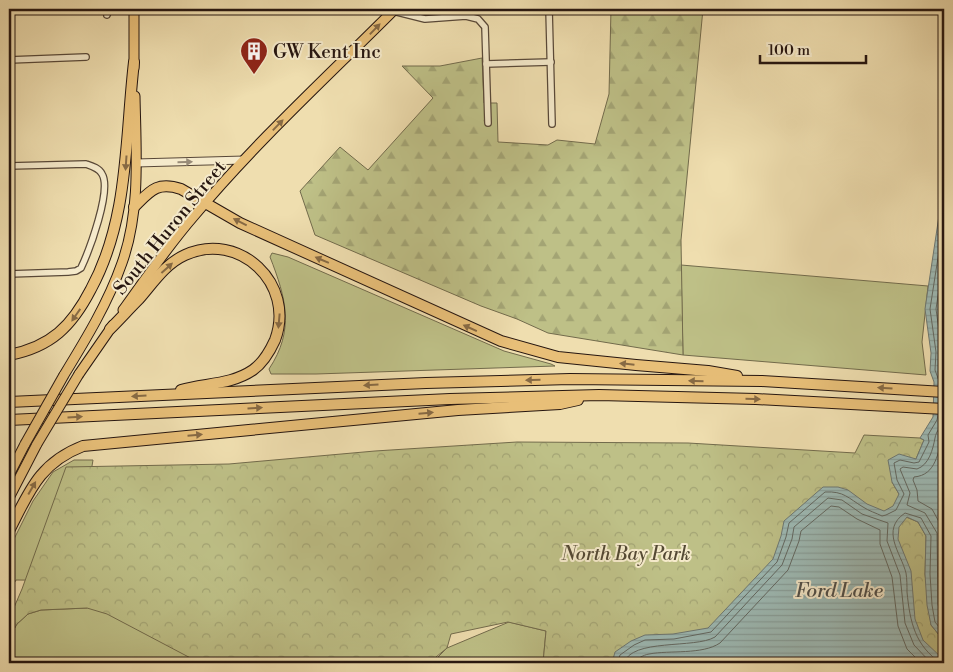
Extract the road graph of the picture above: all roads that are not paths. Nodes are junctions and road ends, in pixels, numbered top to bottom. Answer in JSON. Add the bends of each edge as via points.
{"nodes":[{"id":1,"x":134,"y":9,"type":"edge"},
{"id":2,"x":549,"y":9,"type":"edge"},
{"id":3,"x":394,"y":10,"type":"edge"},
{"id":4,"x":86,"y":57,"type":"dead end"},
{"id":5,"x":9,"y":60,"type":"edge"},
{"id":6,"x":134,"y":62,"type":"junction"},
{"id":7,"x":551,"y":62,"type":"junction"},
{"id":8,"x":486,"y":64,"type":"junction"},
{"id":9,"x":488,"y":123,"type":"dead end"},
{"id":10,"x":552,"y":124,"type":"dead end"},
{"id":11,"x":244,"y":160,"type":"junction"},
{"id":12,"x":136,"y":163,"type":"junction"},
{"id":13,"x":9,"y":166,"type":"edge"},
{"id":14,"x":206,"y":204,"type":"junction"},
{"id":15,"x":134,"y":207,"type":"junction"},
{"id":16,"x":9,"y":274,"type":"edge"},
{"id":17,"x":110,"y":329,"type":"junction"},
{"id":18,"x":9,"y":356,"type":"edge"},
{"id":19,"x":762,"y":381,"type":"junction"},
{"id":20,"x":944,"y":392,"type":"edge"},
{"id":21,"x":166,"y":395,"type":"junction"},
{"id":22,"x":599,"y":395,"type":"junction"},
{"id":23,"x":9,"y":402,"type":"edge"},
{"id":24,"x":944,"y":409,"type":"edge"},
{"id":25,"x":9,"y":420,"type":"edge"},
{"id":26,"x":9,"y":475,"type":"edge"},
{"id":27,"x":9,"y":498,"type":"edge"},
{"id":28,"x":9,"y":531,"type":"edge"}],
"edges":[{"from":1,"to":6,"type":"main road"},
{"from":2,"to":7,"type":"street"},
{"from":3,"to":8,"type":"street","via":[[425,19],[466,16],[478,19],[485,27]]},
{"from":11,"to":3,"type":"main road","name":"South Huron Street","one_way":true},
{"from":4,"to":5,"type":"street"},
{"from":6,"to":12,"type":"main road"},
{"from":6,"to":18,"type":"highway","one_way":true,"via":[[121,201],[104,262],[86,300],[70,322],[48,342]]},
{"from":7,"to":8,"type":"street"},
{"from":7,"to":10,"type":"street"},
{"from":8,"to":9,"type":"street"},
{"from":12,"to":11,"type":"street","one_way":true},
{"from":11,"to":14,"type":"main road","name":"South Huron Street"},
{"from":12,"to":15,"type":"main road"},
{"from":13,"to":16,"type":"street","via":[[86,164],[102,174],[104,182],[96,232],[81,268],[68,272]]},
{"from":14,"to":15,"type":"highway","via":[[181,189],[164,185],[150,191]]},
{"from":14,"to":17,"type":"main road","name":"South Huron Street","via":[[156,264]]},
{"from":19,"to":14,"type":"highway","one_way":true,"via":[[708,371],[558,357],[501,341],[276,240]]},
{"from":15,"to":26,"type":"main road","bridge":true,"via":[[123,262],[111,292]]},
{"from":17,"to":21,"type":"highway","one_way":true,"via":[[158,276],[183,255],[209,248],[224,249],[252,261],[261,269],[275,291],[280,318],[264,360],[241,377]]},
{"from":17,"to":27,"type":"main road","name":"South Huron Street","bridge":true,"via":[[37,444]]},
{"from":20,"to":19,"type":"highway","one_way":true},
{"from":19,"to":21,"type":"highway","one_way":true,"via":[[570,379]]},
{"from":21,"to":23,"type":"highway","one_way":true},
{"from":22,"to":24,"type":"highway","one_way":true},
{"from":25,"to":22,"type":"highway","one_way":true},
{"from":28,"to":22,"type":"highway","one_way":true,"via":[[42,472],[60,456],[83,446],[458,410],[560,404]]}]}
